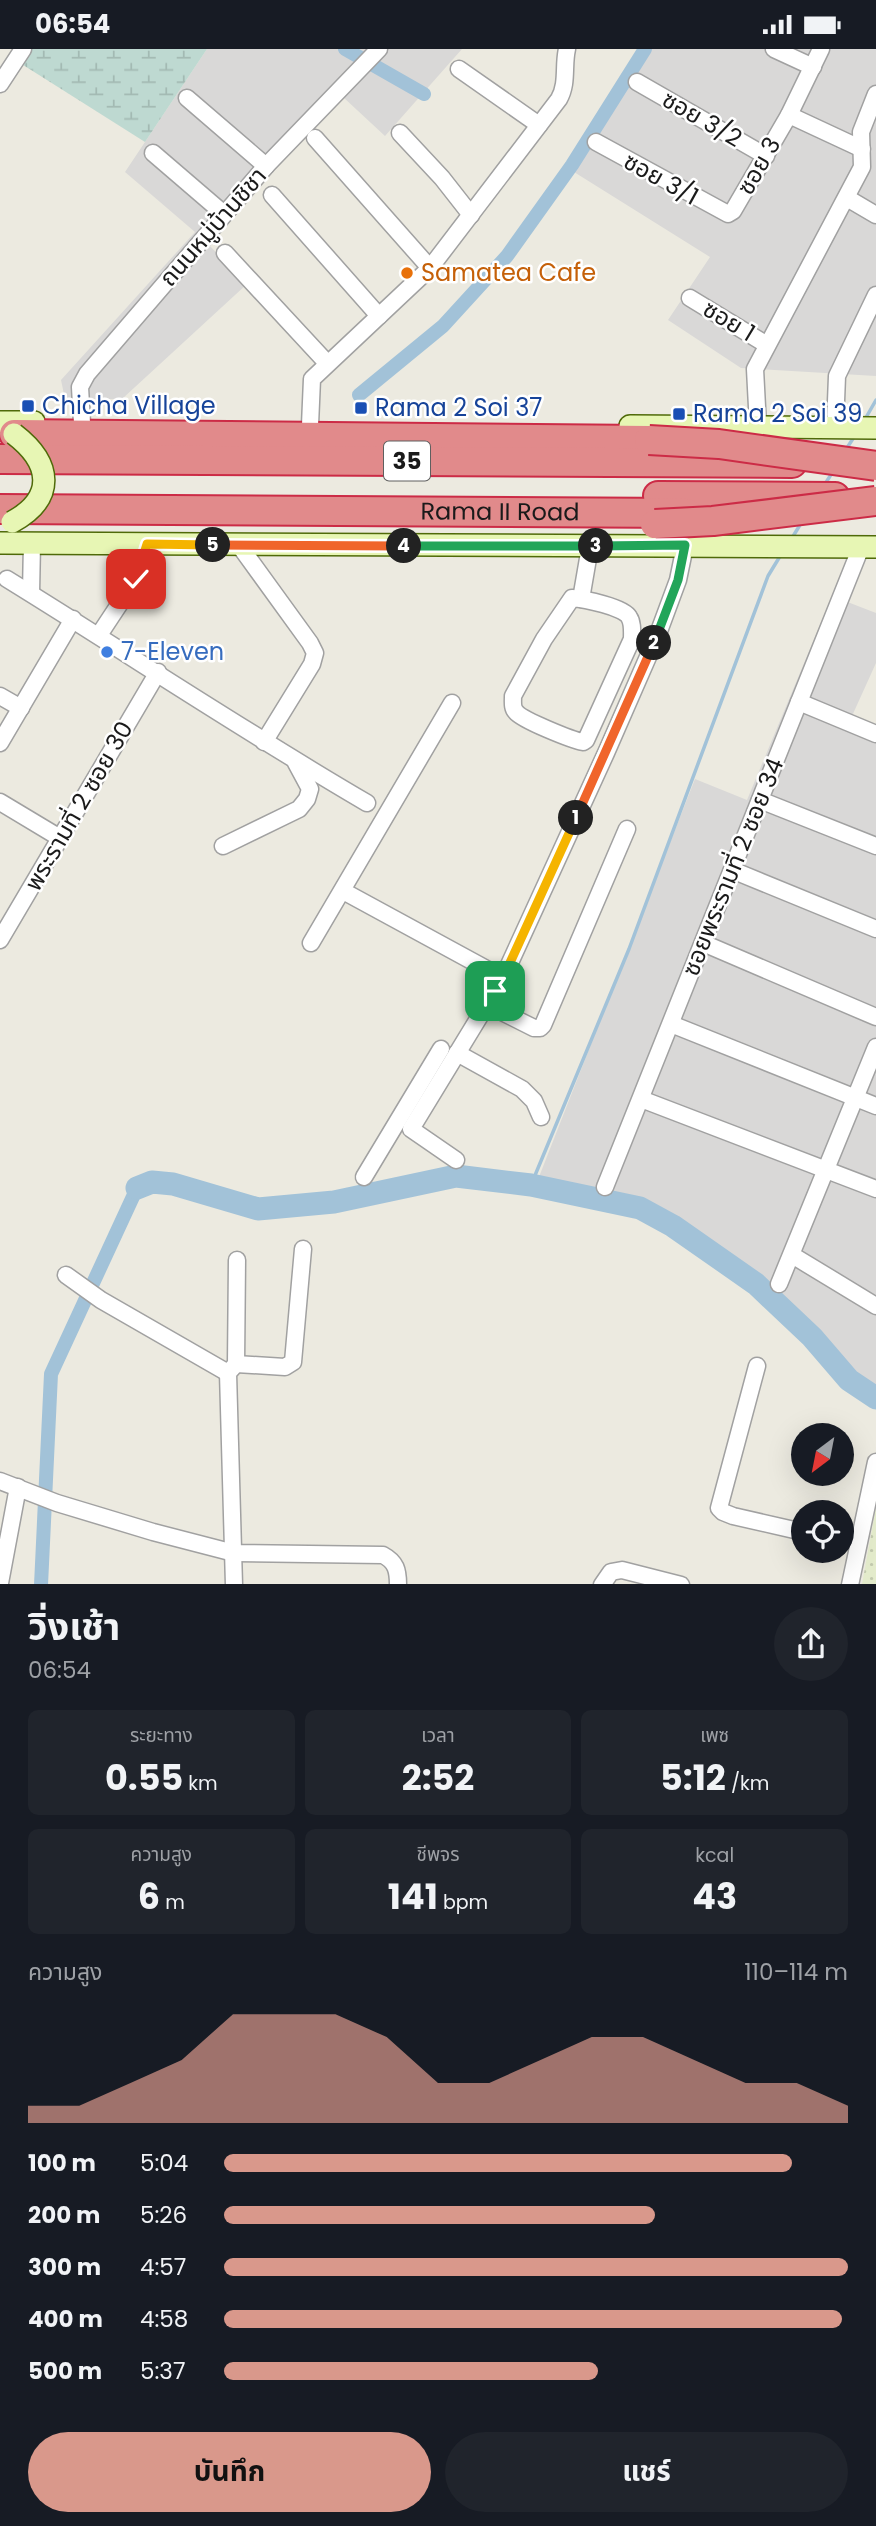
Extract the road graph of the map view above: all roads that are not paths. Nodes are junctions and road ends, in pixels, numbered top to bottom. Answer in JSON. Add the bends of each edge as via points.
{"nodes":[{"id":1,"x":23,"y":49,"type":"edge"},
{"id":2,"x":567,"y":49,"type":"edge"},
{"id":3,"x":774,"y":49,"type":"edge"},
{"id":4,"x":821,"y":49,"type":"edge"},
{"id":5,"x":369,"y":60,"type":"edge"},
{"id":6,"x":813,"y":67,"type":"junction"},
{"id":7,"x":459,"y":69,"type":"dead end"},
{"id":8,"x":637,"y":82,"type":"dead end"},
{"id":9,"x":0,"y":84,"type":"edge"},
{"id":10,"x":876,"y":94,"type":"edge"},
{"id":11,"x":187,"y":98,"type":"dead end"},
{"id":12,"x":789,"y":115,"type":"junction"},
{"id":13,"x":539,"y":124,"type":"junction"},
{"id":14,"x":400,"y":133,"type":"dead end"},
{"id":15,"x":315,"y":138,"type":"dead end"},
{"id":16,"x":596,"y":142,"type":"dead end"},
{"id":17,"x":862,"y":149,"type":"junction"},
{"id":18,"x":153,"y":153,"type":"dead end"},
{"id":19,"x":766,"y":156,"type":"junction"},
{"id":20,"x":266,"y":166,"type":"junction"},
{"id":21,"x":272,"y":195,"type":"dead end"},
{"id":22,"x":847,"y":198,"type":"junction"},
{"id":23,"x":224,"y":214,"type":"junction"},
{"id":24,"x":471,"y":215,"type":"junction"},
{"id":25,"x":728,"y":215,"type":"joint"},
{"id":26,"x":876,"y":215,"type":"edge"},
{"id":27,"x":225,"y":253,"type":"dead end"},
{"id":28,"x":430,"y":268,"type":"junction"},
{"id":29,"x":876,"y":295,"type":"edge"},
{"id":30,"x":690,"y":298,"type":"dead end"},
{"id":31,"x":379,"y":316,"type":"junction"},
{"id":32,"x":767,"y":345,"type":"junction"},
{"id":33,"x":327,"y":363,"type":"junction"},
{"id":34,"x":82,"y":423,"type":"junction"},
{"id":35,"x":310,"y":425,"type":"junction"},
{"id":36,"x":758,"y":426,"type":"junction"},
{"id":37,"x":839,"y":427,"type":"junction"},
{"id":38,"x":876,"y":428,"type":"edge"},
{"id":39,"x":5,"y":430,"type":"edge"},
{"id":40,"x":0,"y":459,"type":"edge"},
{"id":41,"x":0,"y":466,"type":"edge"},
{"id":42,"x":872,"y":466,"type":"edge"},
{"id":43,"x":0,"y":492,"type":"edge"},
{"id":44,"x":876,"y":499,"type":"edge"},
{"id":45,"x":876,"y":514,"type":"edge"},
{"id":46,"x":3,"y":524,"type":"edge"},
{"id":47,"x":32,"y":543,"type":"junction"},
{"id":48,"x":147,"y":544,"type":"junction"},
{"id":49,"x":239,"y":545,"type":"junction"},
{"id":50,"x":685,"y":545,"type":"junction"},
{"id":51,"x":590,"y":547,"type":"junction"},
{"id":52,"x":869,"y":547,"type":"edge"},
{"id":53,"x":7,"y":579,"type":"dead end"},
{"id":54,"x":31,"y":593,"type":"junction"},
{"id":55,"x":581,"y":599,"type":"junction"},
{"id":56,"x":73,"y":619,"type":"junction"},
{"id":57,"x":99,"y":635,"type":"junction"},
{"id":58,"x":158,"y":672,"type":"junction"},
{"id":59,"x":0,"y":696,"type":"edge"},
{"id":60,"x":799,"y":702,"type":"junction"},
{"id":61,"x":452,"y":703,"type":"dead end"},
{"id":62,"x":21,"y":708,"type":"junction"},
{"id":63,"x":876,"y":734,"type":"edge"},
{"id":64,"x":264,"y":742,"type":"junction"},
{"id":65,"x":0,"y":743,"type":"edge"},
{"id":66,"x":295,"y":762,"type":"junction"},
{"id":67,"x":761,"y":800,"type":"junction"},
{"id":68,"x":0,"y":802,"type":"edge"},
{"id":69,"x":367,"y":803,"type":"dead end"},
{"id":70,"x":627,"y":829,"type":"dead end"},
{"id":71,"x":60,"y":838,"type":"junction"},
{"id":72,"x":223,"y":846,"type":"dead end"},
{"id":73,"x":876,"y":846,"type":"edge"},
{"id":74,"x":732,"y":870,"type":"junction"},
{"id":75,"x":343,"y":891,"type":"junction"},
{"id":76,"x":876,"y":929,"type":"edge"},
{"id":77,"x":0,"y":940,"type":"edge"},
{"id":78,"x":311,"y":943,"type":"dead end"},
{"id":79,"x":703,"y":943,"type":"junction"},
{"id":80,"x":503,"y":978,"type":"junction"},
{"id":81,"x":486,"y":1004,"type":"junction"},
{"id":82,"x":876,"y":1017,"type":"edge"},
{"id":83,"x":671,"y":1024,"type":"junction"},
{"id":84,"x":876,"y":1047,"type":"edge"},
{"id":85,"x":449,"y":1051,"type":"junction"},
{"id":86,"x":855,"y":1098,"type":"junction"},
{"id":87,"x":641,"y":1099,"type":"junction"},
{"id":88,"x":876,"y":1106,"type":"edge"},
{"id":89,"x":415,"y":1109,"type":"junction"},
{"id":90,"x":541,"y":1117,"type":"dead end"},
{"id":91,"x":456,"y":1160,"type":"dead end"},
{"id":92,"x":827,"y":1170,"type":"junction"},
{"id":93,"x":364,"y":1177,"type":"dead end"},
{"id":94,"x":605,"y":1187,"type":"dead end"},
{"id":95,"x":876,"y":1189,"type":"edge"},
{"id":96,"x":303,"y":1249,"type":"dead end"},
{"id":97,"x":792,"y":1255,"type":"junction"},
{"id":98,"x":237,"y":1260,"type":"dead end"},
{"id":99,"x":66,"y":1275,"type":"dead end"},
{"id":100,"x":779,"y":1284,"type":"dead end"},
{"id":101,"x":876,"y":1306,"type":"edge"},
{"id":102,"x":757,"y":1366,"type":"dead end"},
{"id":103,"x":232,"y":1369,"type":"junction"},
{"id":104,"x":876,"y":1462,"type":"edge"},
{"id":105,"x":0,"y":1481,"type":"edge"},
{"id":106,"x":18,"y":1487,"type":"junction"},
{"id":107,"x":791,"y":1529,"type":"edge"},
{"id":108,"x":854,"y":1543,"type":"edge"},
{"id":109,"x":858,"y":1544,"type":"junction"},
{"id":110,"x":234,"y":1553,"type":"junction"},
{"id":111,"x":0,"y":1583,"type":"edge"},
{"id":112,"x":603,"y":1583,"type":"edge"},
{"id":113,"x":234,"y":1584,"type":"edge"},
{"id":114,"x":398,"y":1584,"type":"edge"},
{"id":115,"x":681,"y":1584,"type":"edge"},
{"id":116,"x":850,"y":1584,"type":"edge"}],
"edges":[{"from":1,"to":9,"type":"street"},
{"from":2,"to":13,"type":"street","via":[[564,89]]},
{"from":3,"to":6,"type":"street"},
{"from":4,"to":6,"type":"street","name":"ซอย 3"},
{"from":5,"to":20,"type":"street","name":"ถนนหมู่บ้านชิชา"},
{"from":6,"to":12,"type":"street","name":"ซอย 3"},
{"from":7,"to":13,"type":"street"},
{"from":8,"to":19,"type":"street","name":"ซอย 3/2"},
{"from":10,"to":17,"type":"street","via":[[861,132]]},
{"from":11,"to":20,"type":"street"},
{"from":12,"to":17,"type":"street","name":"ซอย 3"},
{"from":12,"to":19,"type":"street","name":"ซอย 3"},
{"from":13,"to":24,"type":"street"},
{"from":14,"to":24,"type":"street"},
{"from":15,"to":28,"type":"street"},
{"from":16,"to":25,"type":"street","name":"ซอย 3/1"},
{"from":17,"to":22,"type":"street","via":[[862,166]]},
{"from":18,"to":23,"type":"street"},
{"from":19,"to":25,"type":"street","name":"ซอย 3"},
{"from":20,"to":23,"type":"street","name":"ถนนหมู่บ้านชิชา"},
{"from":21,"to":31,"type":"street"},
{"from":22,"to":26,"type":"street"},
{"from":22,"to":32,"type":"street"},
{"from":23,"to":34,"type":"street","name":"ถนนหมู่บ้านชิชา","via":[[87,374],[80,387]]},
{"from":24,"to":28,"type":"street"},
{"from":27,"to":33,"type":"street"},
{"from":28,"to":31,"type":"street"},
{"from":29,"to":37,"type":"street","via":[[836,376]]},
{"from":30,"to":32,"type":"street","name":"ซอย 1"},
{"from":31,"to":33,"type":"street"},
{"from":32,"to":36,"type":"street","via":[[755,369]]},
{"from":33,"to":35,"type":"street","via":[[312,379]]},
{"from":34,"to":35,"type":"main road","number":"35"},
{"from":34,"to":39,"type":"main road","number":"35"},
{"from":35,"to":36,"type":"main road","number":"35"},
{"from":36,"to":37,"type":"main road","number":"35"},
{"from":37,"to":38,"type":"main road","number":"35"},
{"from":39,"to":42,"type":"highway","bridge":true,"via":[[674,441]]},
{"from":39,"to":46,"type":"main road","bridge":true,"via":[[36,455],[44,481],[35,507]]},
{"from":40,"to":42,"type":"highway","name":"Rama II Road","number":"35","bridge":true},
{"from":41,"to":42,"type":"highway"},
{"from":43,"to":44,"type":"highway","bridge":true},
{"from":44,"to":46,"type":"highway","bridge":true,"via":[[675,524]]},
{"from":45,"to":46,"type":"highway","name":"Rama II Road","number":"35","bridge":true,"via":[[324,512]]},
{"from":46,"to":47,"type":"main road","name":"Rama II Road"},
{"from":47,"to":48,"type":"main road","name":"Rama II Road"},
{"from":47,"to":54,"type":"street"},
{"from":48,"to":49,"type":"main road","name":"Rama II Road"},
{"from":48,"to":57,"type":"street","via":[[136,579]]},
{"from":49,"to":51,"type":"main road","name":"Rama II Road"},
{"from":49,"to":64,"type":"street","via":[[315,653]]},
{"from":50,"to":51,"type":"main road","name":"Rama II Road"},
{"from":50,"to":52,"type":"main road","name":"Rama II Road"},
{"from":50,"to":80,"type":"street","via":[[658,634]]},
{"from":51,"to":55,"type":"street"},
{"from":52,"to":60,"type":"street","name":"ซอยพระรามที่ 2 ซอย 34"},
{"from":53,"to":54,"type":"street"},
{"from":54,"to":56,"type":"street"},
{"from":55,"to":55,"type":"street","via":[[623,610],[630,618],[632,639],[583,742],[524,718],[512,706],[519,685],[568,601]]},
{"from":56,"to":57,"type":"street"},
{"from":56,"to":62,"type":"street"},
{"from":57,"to":58,"type":"street"},
{"from":58,"to":64,"type":"street"},
{"from":58,"to":71,"type":"street","name":"พระรามที่ 2 ซอย 30"},
{"from":59,"to":62,"type":"street"},
{"from":60,"to":63,"type":"street"},
{"from":60,"to":67,"type":"street","name":"ซอยพระรามที่ 2 ซอย 34"},
{"from":61,"to":75,"type":"street"},
{"from":62,"to":65,"type":"street"},
{"from":64,"to":66,"type":"street"},
{"from":66,"to":69,"type":"street"},
{"from":66,"to":72,"type":"street","via":[[310,789],[299,809]]},
{"from":67,"to":73,"type":"street"},
{"from":67,"to":74,"type":"street","name":"ซอยพระรามที่ 2 ซอย 34"},
{"from":68,"to":71,"type":"street"},
{"from":70,"to":81,"type":"street","via":[[543,1025],[534,1028]]},
{"from":71,"to":77,"type":"street","name":"พระรามที่ 2 ซอย 30"},
{"from":74,"to":76,"type":"street"},
{"from":74,"to":79,"type":"street","name":"ซอยพระรามที่ 2 ซอย 34"},
{"from":75,"to":78,"type":"street"},
{"from":75,"to":80,"type":"street"},
{"from":79,"to":82,"type":"street"},
{"from":79,"to":83,"type":"street","name":"ซอยพระรามที่ 2 ซอย 34"},
{"from":80,"to":81,"type":"street"},
{"from":81,"to":85,"type":"street"},
{"from":83,"to":86,"type":"street"},
{"from":83,"to":87,"type":"street","name":"ซอยพระรามที่ 2 ซอย 34"},
{"from":84,"to":86,"type":"street"},
{"from":85,"to":89,"type":"street"},
{"from":85,"to":90,"type":"street","via":[[522,1089]]},
{"from":86,"to":88,"type":"street"},
{"from":86,"to":92,"type":"street"},
{"from":87,"to":92,"type":"street"},
{"from":87,"to":94,"type":"street","name":"ซอยพระรามที่ 2 ซอย 34"},
{"from":89,"to":91,"type":"street","via":[[411,1129]]},
{"from":89,"to":93,"type":"street"},
{"from":92,"to":95,"type":"street"},
{"from":92,"to":97,"type":"street"},
{"from":96,"to":103,"type":"street","via":[[293,1362],[285,1367]]},
{"from":97,"to":100,"type":"street"},
{"from":97,"to":101,"type":"street"},
{"from":98,"to":103,"type":"street"},
{"from":99,"to":103,"type":"street","via":[[101,1300]]},
{"from":102,"to":107,"type":"street","via":[[719,1508],[733,1516]]},
{"from":103,"to":110,"type":"street"},
{"from":104,"to":109,"type":"street"},
{"from":105,"to":106,"type":"street"},
{"from":106,"to":110,"type":"street","via":[[57,1503]]},
{"from":106,"to":111,"type":"street"},
{"from":108,"to":109,"type":"street"},
{"from":109,"to":116,"type":"street"},
{"from":110,"to":113,"type":"street"},
{"from":110,"to":114,"type":"street","via":[[383,1555],[397,1567]]},
{"from":112,"to":115,"type":"street","via":[[611,1572],[621,1570]]}]}
